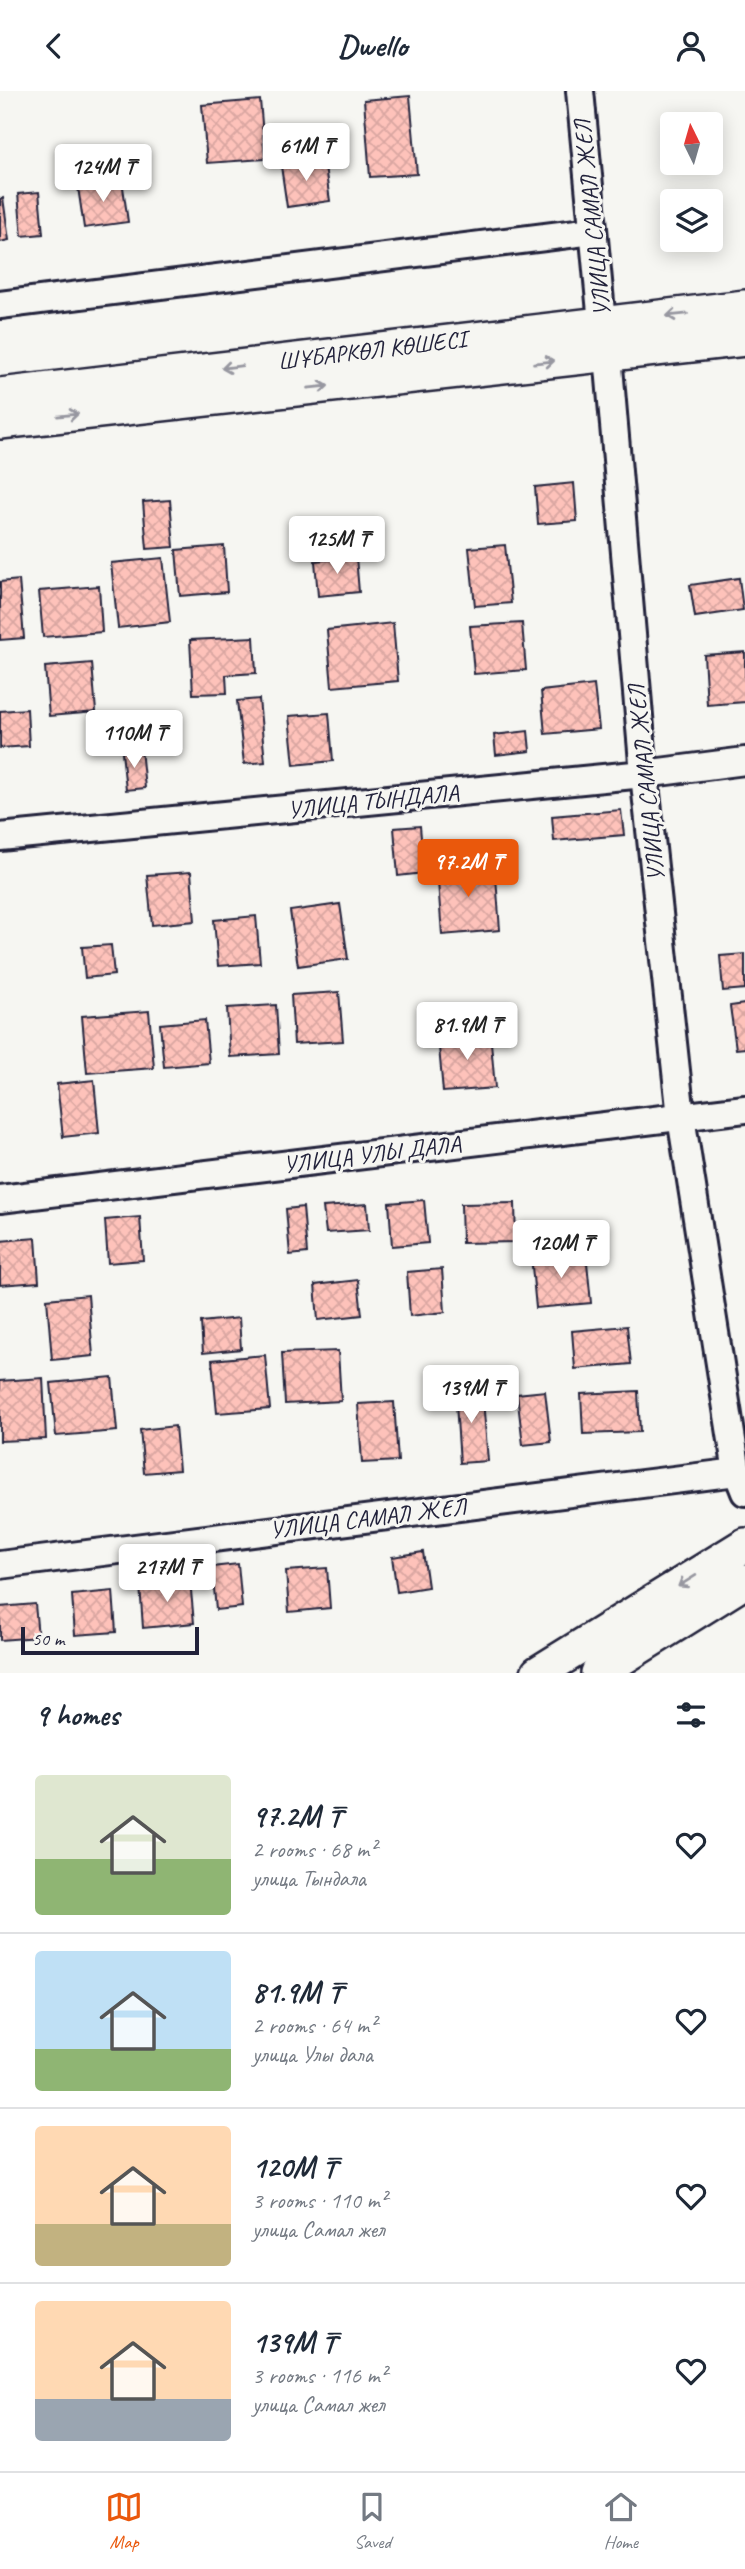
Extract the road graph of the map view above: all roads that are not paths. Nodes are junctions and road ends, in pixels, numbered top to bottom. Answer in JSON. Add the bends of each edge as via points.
{"nodes":[{"id":1,"x":579,"y":91,"type":"edge"},
{"id":2,"x":593,"y":231,"type":"junction"},
{"id":3,"x":0,"y":305,"type":"edge"},
{"id":4,"x":745,"y":307,"type":"edge"},
{"id":5,"x":605,"y":339,"type":"junction"},
{"id":6,"x":745,"y":339,"type":"edge"},
{"id":7,"x":0,"y":395,"type":"edge"},
{"id":8,"x":0,"y":422,"type":"edge"},
{"id":9,"x":745,"y":761,"type":"edge"},
{"id":10,"x":643,"y":774,"type":"junction"},
{"id":11,"x":0,"y":837,"type":"edge"},
{"id":12,"x":745,"y":1109,"type":"edge"},
{"id":13,"x":681,"y":1117,"type":"junction"},
{"id":14,"x":0,"y":1199,"type":"edge"},
{"id":15,"x":741,"y":1482,"type":"edge"},
{"id":16,"x":745,"y":1545,"type":"edge"},
{"id":17,"x":0,"y":1565,"type":"edge"},
{"id":18,"x":745,"y":1581,"type":"edge"},
{"id":19,"x":538,"y":1673,"type":"edge"},
{"id":20,"x":598,"y":1673,"type":"edge"}],
"edges":[{"from":1,"to":2,"type":"street","name":"УЛИЦА САМАЛ ЖЕЛ"},
{"from":2,"to":3,"type":"street"},
{"from":2,"to":5,"type":"street","name":"УЛИЦА САМАЛ ЖЕЛ"},
{"from":4,"to":5,"type":"street","name":"ШҰБАРКӨЛ КӨШЕСІ","one_way":true},
{"from":5,"to":6,"type":"street"},
{"from":5,"to":7,"type":"street","name":"ШҰБАРКӨЛ КӨШЕСІ","one_way":true},
{"from":8,"to":5,"type":"street","name":"ШҰБАРКӨЛ КӨШЕСІ","one_way":true},
{"from":5,"to":10,"type":"street","name":"УЛИЦА САМАЛ ЖЕЛ"},
{"from":9,"to":10,"type":"street","name":"УЛИЦА ТЫНДАЛА"},
{"from":10,"to":11,"type":"street","name":"УЛИЦА ТЫНДАЛА"},
{"from":10,"to":13,"type":"street","name":"УЛИЦА САМАЛ ЖЕЛ"},
{"from":12,"to":13,"type":"street","name":"УЛИЦА УЛЫ ДАЛА"},
{"from":13,"to":14,"type":"street","name":"УЛИЦА УЛЫ ДАЛА"},
{"from":13,"to":15,"type":"street","name":"УЛИЦА САМАЛ ЖЕЛ"},
{"from":15,"to":17,"type":"street","name":"УЛИЦА САМАЛ ЖЕЛ"},
{"from":16,"to":19,"type":"street","one_way":true},
{"from":18,"to":20,"type":"street"}]}
